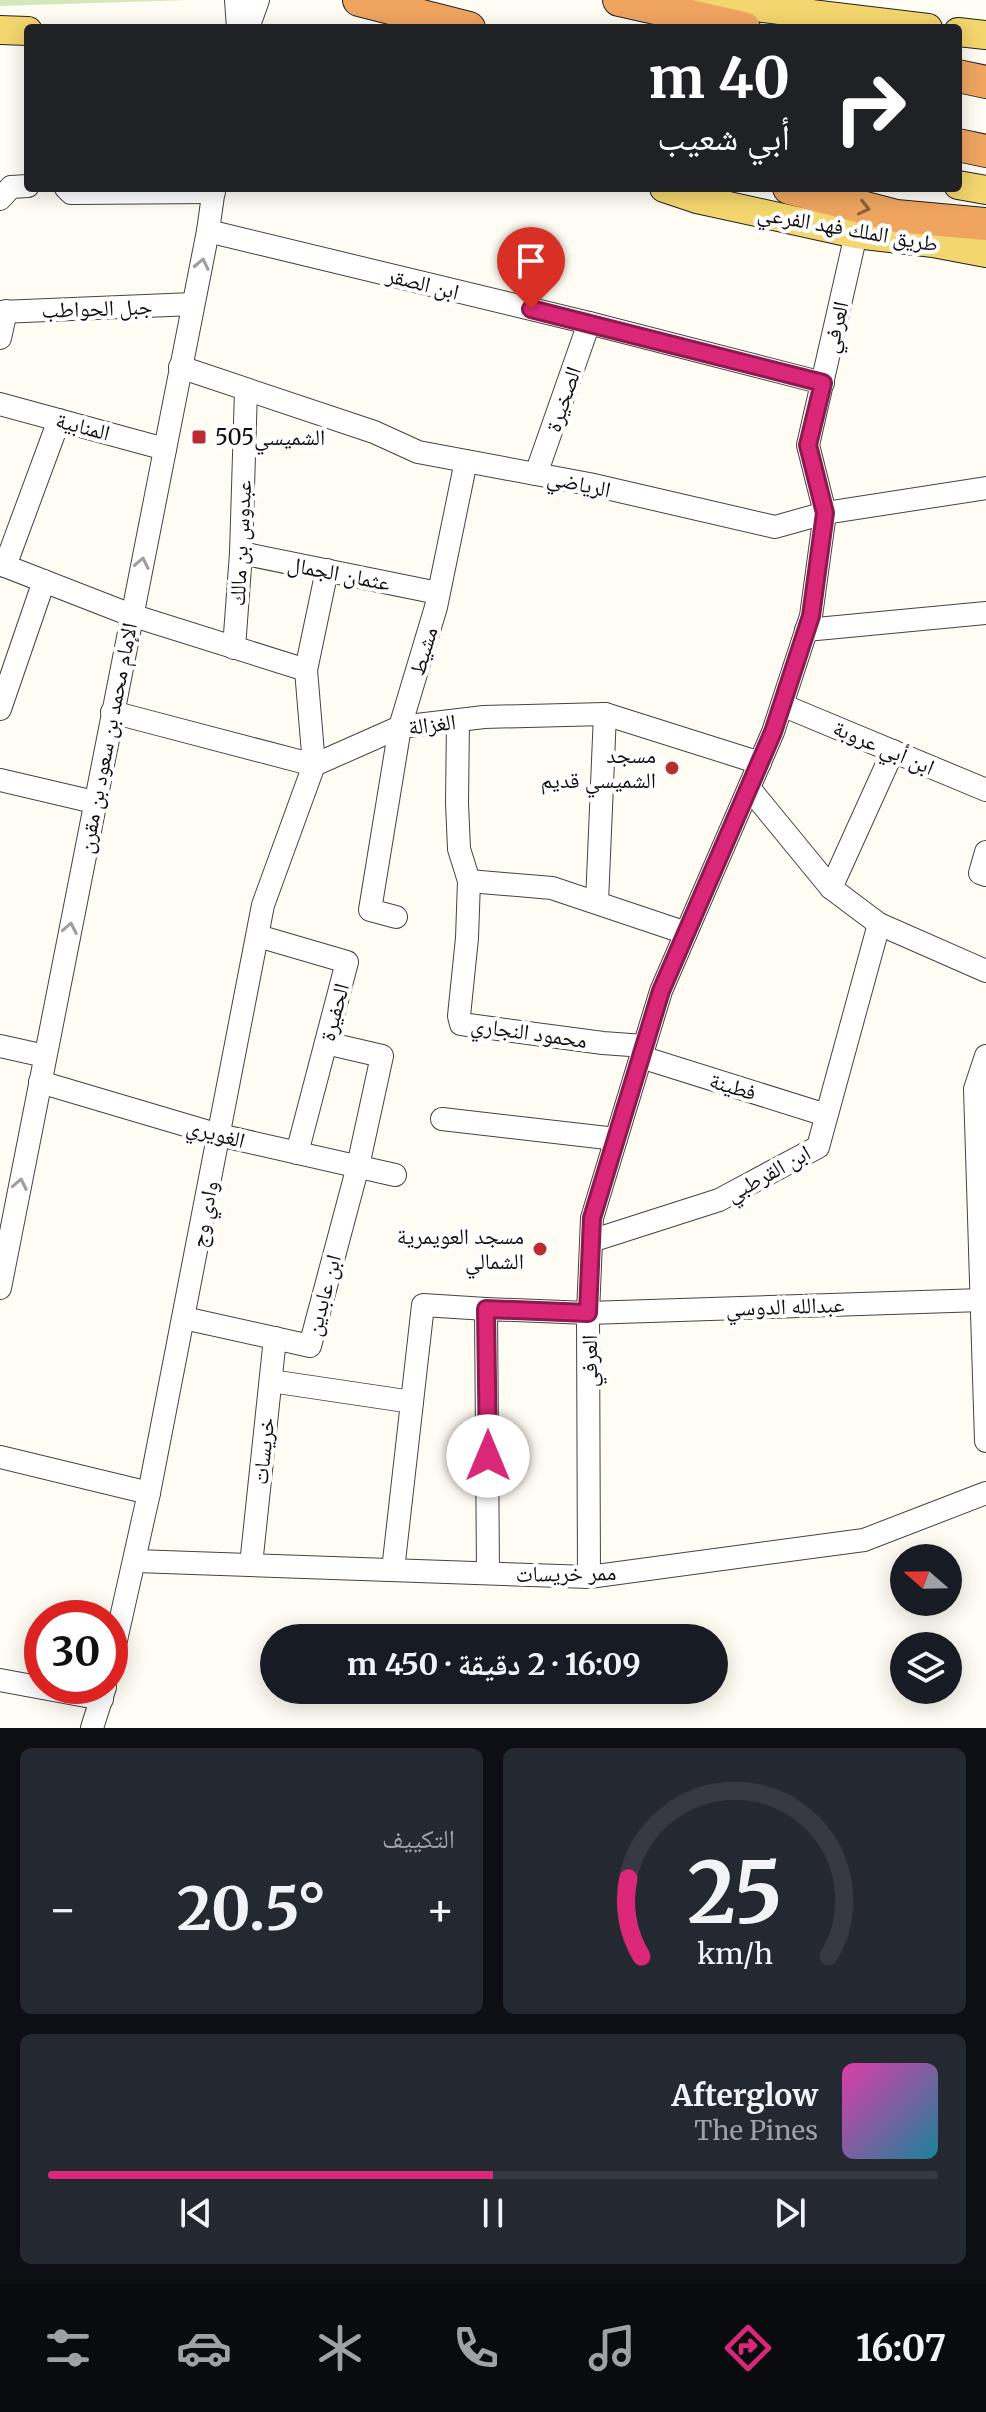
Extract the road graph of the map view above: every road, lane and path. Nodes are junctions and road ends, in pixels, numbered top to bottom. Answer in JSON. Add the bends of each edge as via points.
{"nodes":[{"id":1,"x":236,"y":0,"type":"edge"},
{"id":2,"x":258,"y":0,"type":"edge"},
{"id":3,"x":352,"y":0,"type":"edge"},
{"id":4,"x":359,"y":0,"type":"edge"},
{"id":5,"x":619,"y":0,"type":"edge"},
{"id":6,"x":696,"y":0,"type":"edge"},
{"id":7,"x":238,"y":24,"type":"edge"},
{"id":8,"x":249,"y":24,"type":"edge"},
{"id":9,"x":423,"y":24,"type":"edge"},
{"id":10,"x":453,"y":24,"type":"edge"},
{"id":11,"x":726,"y":24,"type":"edge"},
{"id":12,"x":895,"y":24,"type":"edge"},
{"id":13,"x":0,"y":30,"type":"edge"},
{"id":14,"x":24,"y":31,"type":"edge"},
{"id":15,"x":962,"y":32,"type":"edge"},
{"id":16,"x":986,"y":35,"type":"edge"},
{"id":17,"x":962,"y":77,"type":"edge"},
{"id":18,"x":986,"y":82,"type":"edge"},
{"id":19,"x":962,"y":146,"type":"edge"},
{"id":20,"x":986,"y":151,"type":"edge"},
{"id":21,"x":24,"y":186,"type":"edge"},
{"id":22,"x":962,"y":186,"type":"edge"},
{"id":23,"x":986,"y":190,"type":"edge"},
{"id":24,"x":70,"y":192,"type":"edge"},
{"id":25,"x":119,"y":192,"type":"edge"},
{"id":26,"x":214,"y":192,"type":"edge"},
{"id":27,"x":676,"y":192,"type":"edge"},
{"id":28,"x":804,"y":192,"type":"edge"},
{"id":29,"x":0,"y":199,"type":"edge"},
{"id":30,"x":986,"y":224,"type":"edge"},
{"id":31,"x":208,"y":231,"type":"junction"},
{"id":32,"x":856,"y":234,"type":"junction"},
{"id":33,"x":986,"y":253,"type":"edge"},
{"id":34,"x":193,"y":304,"type":"junction"},
{"id":35,"x":3,"y":312,"type":"edge"},
{"id":36,"x":589,"y":323,"type":"junction"},
{"id":37,"x":0,"y":338,"type":"edge"},
{"id":38,"x":180,"y":367,"type":"junction"},
{"id":39,"x":823,"y":383,"type":"junction"},
{"id":40,"x":246,"y":390,"type":"junction"},
{"id":41,"x":0,"y":404,"type":"edge"},
{"id":42,"x":59,"y":420,"type":"junction"},
{"id":43,"x":165,"y":449,"type":"junction"},
{"id":44,"x":466,"y":461,"type":"junction"},
{"id":45,"x":536,"y":474,"type":"junction"},
{"id":46,"x":986,"y":488,"type":"edge"},
{"id":47,"x":825,"y":513,"type":"junction"},
{"id":48,"x":241,"y":553,"type":"junction"},
{"id":49,"x":2,"y":565,"type":"edge"},
{"id":50,"x":327,"y":570,"type":"junction"},
{"id":51,"x":44,"y":581,"type":"junction"},
{"id":52,"x":438,"y":593,"type":"junction"},
{"id":53,"x":986,"y":613,"type":"edge"},
{"id":54,"x":131,"y":615,"type":"junction"},
{"id":55,"x":806,"y":630,"type":"junction"},
{"id":56,"x":234,"y":648,"type":"junction"},
{"id":57,"x":306,"y":670,"type":"junction"},
{"id":58,"x":782,"y":705,"type":"junction"},
{"id":59,"x":0,"y":709,"type":"edge"},
{"id":60,"x":112,"y":712,"type":"junction"},
{"id":61,"x":605,"y":714,"type":"junction"},
{"id":62,"x":458,"y":721,"type":"junction"},
{"id":63,"x":400,"y":727,"type":"junction"},
{"id":64,"x":893,"y":751,"type":"junction"},
{"id":65,"x":760,"y":763,"type":"junction"},
{"id":66,"x":314,"y":765,"type":"junction"},
{"id":67,"x":0,"y":780,"type":"edge"},
{"id":68,"x":749,"y":788,"type":"junction"},
{"id":69,"x":986,"y":790,"type":"edge"},
{"id":70,"x":94,"y":802,"type":"junction"},
{"id":71,"x":986,"y":852,"type":"edge"},
{"id":72,"x":986,"y":875,"type":"edge"},
{"id":73,"x":469,"y":881,"type":"junction"},
{"id":74,"x":831,"y":888,"type":"junction"},
{"id":75,"x":597,"y":902,"type":"junction"},
{"id":76,"x":396,"y":917,"type":"dead end"},
{"id":77,"x":879,"y":924,"type":"junction"},
{"id":78,"x":686,"y":933,"type":"junction"},
{"id":79,"x":258,"y":936,"type":"junction"},
{"id":80,"x":986,"y":971,"type":"edge"},
{"id":81,"x":326,"y":1043,"type":"junction"},
{"id":82,"x":0,"y":1046,"type":"edge"},
{"id":83,"x":642,"y":1051,"type":"junction"},
{"id":84,"x":45,"y":1056,"type":"junction"},
{"id":85,"x":986,"y":1056,"type":"edge"},
{"id":86,"x":40,"y":1082,"type":"junction"},
{"id":87,"x":826,"y":1115,"type":"junction"},
{"id":88,"x":442,"y":1119,"type":"dead end"},
{"id":89,"x":219,"y":1135,"type":"junction"},
{"id":90,"x":616,"y":1139,"type":"junction"},
{"id":91,"x":981,"y":1149,"type":"edge"},
{"id":92,"x":297,"y":1153,"type":"junction"},
{"id":93,"x":358,"y":1166,"type":"junction"},
{"id":94,"x":395,"y":1175,"type":"dead end"},
{"id":95,"x":591,"y":1241,"type":"junction"},
{"id":96,"x":3,"y":1254,"type":"edge"},
{"id":97,"x":0,"y":1288,"type":"edge"},
{"id":98,"x":983,"y":1288,"type":"edge"},
{"id":99,"x":486,"y":1309,"type":"junction"},
{"id":100,"x":588,"y":1313,"type":"junction"},
{"id":101,"x":184,"y":1318,"type":"junction"},
{"id":102,"x":275,"y":1338,"type":"junction"},
{"id":103,"x":271,"y":1381,"type":"junction"},
{"id":104,"x":412,"y":1402,"type":"junction"},
{"id":105,"x":985,"y":1402,"type":"edge"},
{"id":106,"x":986,"y":1441,"type":"edge"},
{"id":107,"x":0,"y":1457,"type":"edge"},
{"id":108,"x":149,"y":1493,"type":"junction"},
{"id":109,"x":986,"y":1493,"type":"edge"},
{"id":110,"x":136,"y":1561,"type":"junction"},
{"id":111,"x":251,"y":1565,"type":"junction"},
{"id":112,"x":393,"y":1570,"type":"junction"},
{"id":113,"x":488,"y":1573,"type":"junction"},
{"id":114,"x":589,"y":1577,"type":"junction"},
{"id":115,"x":126,"y":1600,"type":"edge"},
{"id":116,"x":0,"y":1680,"type":"edge"},
{"id":117,"x":24,"y":1683,"type":"edge"},
{"id":118,"x":100,"y":1704,"type":"edge"},
{"id":119,"x":92,"y":1728,"type":"edge"}],
"edges":[{"from":1,"to":7,"type":"street"},
{"from":2,"to":8,"type":"street"},
{"from":3,"to":9,"type":"highway"},
{"from":4,"to":10,"type":"highway"},
{"from":5,"to":11,"type":"highway"},
{"from":6,"to":12,"type":"main road"},
{"from":13,"to":14,"type":"main road"},
{"from":15,"to":16,"type":"main road"},
{"from":17,"to":18,"type":"highway"},
{"from":19,"to":20,"type":"highway"},
{"from":21,"to":29,"type":"street","via":[[11,187]]},
{"from":22,"to":23,"type":"main road"},
{"from":24,"to":25,"type":"street"},
{"from":26,"to":31,"type":"street","name":"الإمام محمد بن سعود بن مقرن"},
{"from":27,"to":32,"type":"main road","name":"طريق الملك فهد الفرعي"},
{"from":28,"to":30,"type":"highway","one_way":true,"via":[[896,216]]},
{"from":34,"to":31,"type":"street","name":"الإمام محمد بن سعود بن مقرن","one_way":true},
{"from":31,"to":36,"type":"street","name":"ابن الصقر"},
{"from":32,"to":33,"type":"main road","name":"طريق الملك فهد الفرعي"},
{"from":32,"to":39,"type":"street","name":"العرفي"},
{"from":34,"to":35,"type":"street","name":"جبل الحواطب"},
{"from":34,"to":38,"type":"street","name":"الإمام محمد بن سعود بن مقرن"},
{"from":35,"to":37,"type":"street"},
{"from":36,"to":39,"type":"street","name":"ابن الصقر"},
{"from":36,"to":45,"type":"street","name":"الصخيرة"},
{"from":38,"to":40,"type":"street","name":"الرياضي"},
{"from":38,"to":43,"type":"street","name":"الإمام محمد بن سعود بن مقرن"},
{"from":39,"to":47,"type":"street","name":"العرفي","via":[[808,445]]},
{"from":40,"to":44,"type":"street","name":"الرياضي","via":[[418,452]]},
{"from":40,"to":48,"type":"street","name":"عبدوس بن مالك"},
{"from":41,"to":42,"type":"street","name":"المنابية"},
{"from":42,"to":43,"type":"street","name":"المنابية"},
{"from":42,"to":49,"type":"street"},
{"from":54,"to":43,"type":"street","name":"الإمام محمد بن سعود بن مقرن","one_way":true},
{"from":44,"to":45,"type":"street","name":"الرياضي"},
{"from":44,"to":52,"type":"street","name":"مشيط"},
{"from":45,"to":47,"type":"street","name":"الرياضي","via":[[775,527]]},
{"from":46,"to":47,"type":"street","name":"الرياضي"},
{"from":47,"to":55,"type":"street","name":"العرفي"},
{"from":48,"to":50,"type":"street","name":"عثمان الجمال"},
{"from":48,"to":56,"type":"street","name":"عبدوس بن مالك"},
{"from":49,"to":51,"type":"street"},
{"from":50,"to":52,"type":"street","name":"عثمان الجمال"},
{"from":50,"to":57,"type":"street"},
{"from":51,"to":54,"type":"street"},
{"from":51,"to":59,"type":"street"},
{"from":52,"to":63,"type":"street","name":"مشيط"},
{"from":53,"to":55,"type":"street"},
{"from":54,"to":56,"type":"street"},
{"from":54,"to":60,"type":"street","name":"الإمام محمد بن سعود بن مقرن"},
{"from":55,"to":58,"type":"street","name":"العرفي"},
{"from":56,"to":57,"type":"street"},
{"from":57,"to":66,"type":"street"},
{"from":58,"to":64,"type":"street","name":"ابن أبي عروبة"},
{"from":58,"to":65,"type":"street","name":"العرفي"},
{"from":60,"to":66,"type":"street"},
{"from":60,"to":70,"type":"street","name":"الإمام محمد بن سعود بن مقرن"},
{"from":61,"to":62,"type":"street","name":"الغزالة"},
{"from":61,"to":65,"type":"street","name":"الغزالة"},
{"from":61,"to":75,"type":"street"},
{"from":62,"to":63,"type":"street","name":"الغزالة"},
{"from":62,"to":73,"type":"street","name":"محمود النجاري","via":[[459,849]]},
{"from":63,"to":66,"type":"street","name":"الغزالة"},
{"from":63,"to":76,"type":"street","name":"مشيط","via":[[370,910]]},
{"from":64,"to":69,"type":"street","name":"ابن أبي عروبة"},
{"from":64,"to":74,"type":"street"},
{"from":65,"to":68,"type":"street","name":"العرفي"},
{"from":66,"to":79,"type":"street","name":"وادي وج","via":[[263,905]]},
{"from":67,"to":70,"type":"street"},
{"from":68,"to":74,"type":"street"},
{"from":68,"to":78,"type":"street","name":"العرفي"},
{"from":84,"to":70,"type":"street","name":"الإمام محمد بن سعود بن مقرن","one_way":true},
{"from":71,"to":72,"type":"street","via":[[980,873]]},
{"from":73,"to":75,"type":"street","via":[[552,888]]},
{"from":73,"to":83,"type":"street","name":"محمود النجاري","via":[[461,1024]]},
{"from":74,"to":77,"type":"street"},
{"from":75,"to":78,"type":"street"},
{"from":77,"to":80,"type":"street"},
{"from":77,"to":87,"type":"street","name":"ابن القرطبي"},
{"from":78,"to":83,"type":"street","name":"العرفي"},
{"from":79,"to":81,"type":"street","name":"الحفيرة","via":[[347,962]]},
{"from":79,"to":89,"type":"street","name":"وادي وج"},
{"from":81,"to":92,"type":"street","name":"الحفيرة"},
{"from":81,"to":93,"type":"street","via":[[382,1056]]},
{"from":82,"to":84,"type":"street"},
{"from":83,"to":87,"type":"street","name":"فطينة"},
{"from":83,"to":90,"type":"street","name":"العرفي"},
{"from":84,"to":86,"type":"street","name":"الإمام محمد بن سعود بن مقرن"},
{"from":85,"to":91,"type":"street","via":[[975,1089]]},
{"from":86,"to":89,"type":"street","name":"الغويري"},
{"from":96,"to":86,"type":"street","name":"الإمام محمد بن سعود بن مقرن","one_way":true},
{"from":87,"to":95,"type":"street","name":"ابن القرطبي","via":[[818,1147],[804,1155],[719,1200]]},
{"from":88,"to":90,"type":"street"},
{"from":89,"to":92,"type":"street","name":"الغويري"},
{"from":89,"to":101,"type":"street","name":"وادي وج"},
{"from":90,"to":95,"type":"street","name":"العرفي","via":[[592,1218]]},
{"from":91,"to":98,"type":"street"},
{"from":92,"to":93,"type":"street","name":"الغويري"},
{"from":93,"to":94,"type":"street","name":"الغويري"},
{"from":93,"to":102,"type":"street","name":"ابن عابدين","via":[[310,1346]]},
{"from":95,"to":100,"type":"street","name":"العرفي"},
{"from":96,"to":97,"type":"street","name":"الإمام محمد بن سعود بن مقرن"},
{"from":98,"to":100,"type":"street","name":"عبدالله الدوسي"},
{"from":98,"to":105,"type":"street"},
{"from":99,"to":100,"type":"street","name":"عبدالله الدوسي"},
{"from":99,"to":104,"type":"street","via":[[423,1305]]},
{"from":99,"to":113,"type":"street"},
{"from":100,"to":114,"type":"street","name":"العرفي"},
{"from":101,"to":102,"type":"street","name":"ابن عابدين"},
{"from":101,"to":108,"type":"street","name":"وادي وج"},
{"from":102,"to":103,"type":"street","name":"خريسات"},
{"from":103,"to":104,"type":"street"},
{"from":103,"to":111,"type":"street","name":"خريسات"},
{"from":104,"to":112,"type":"street"},
{"from":105,"to":106,"type":"street"},
{"from":107,"to":108,"type":"street"},
{"from":108,"to":110,"type":"street","name":"وادي وج"},
{"from":109,"to":114,"type":"street","name":"ممر خريسات","via":[[864,1540]]},
{"from":110,"to":111,"type":"street","name":"ممر خريسات"},
{"from":110,"to":115,"type":"street","name":"وادي وج"},
{"from":111,"to":112,"type":"street","name":"ممر خريسات"},
{"from":112,"to":113,"type":"street","name":"ممر خريسات"},
{"from":113,"to":114,"type":"street","name":"ممر خريسات"},
{"from":116,"to":117,"type":"street"},
{"from":118,"to":119,"type":"street"}]}
